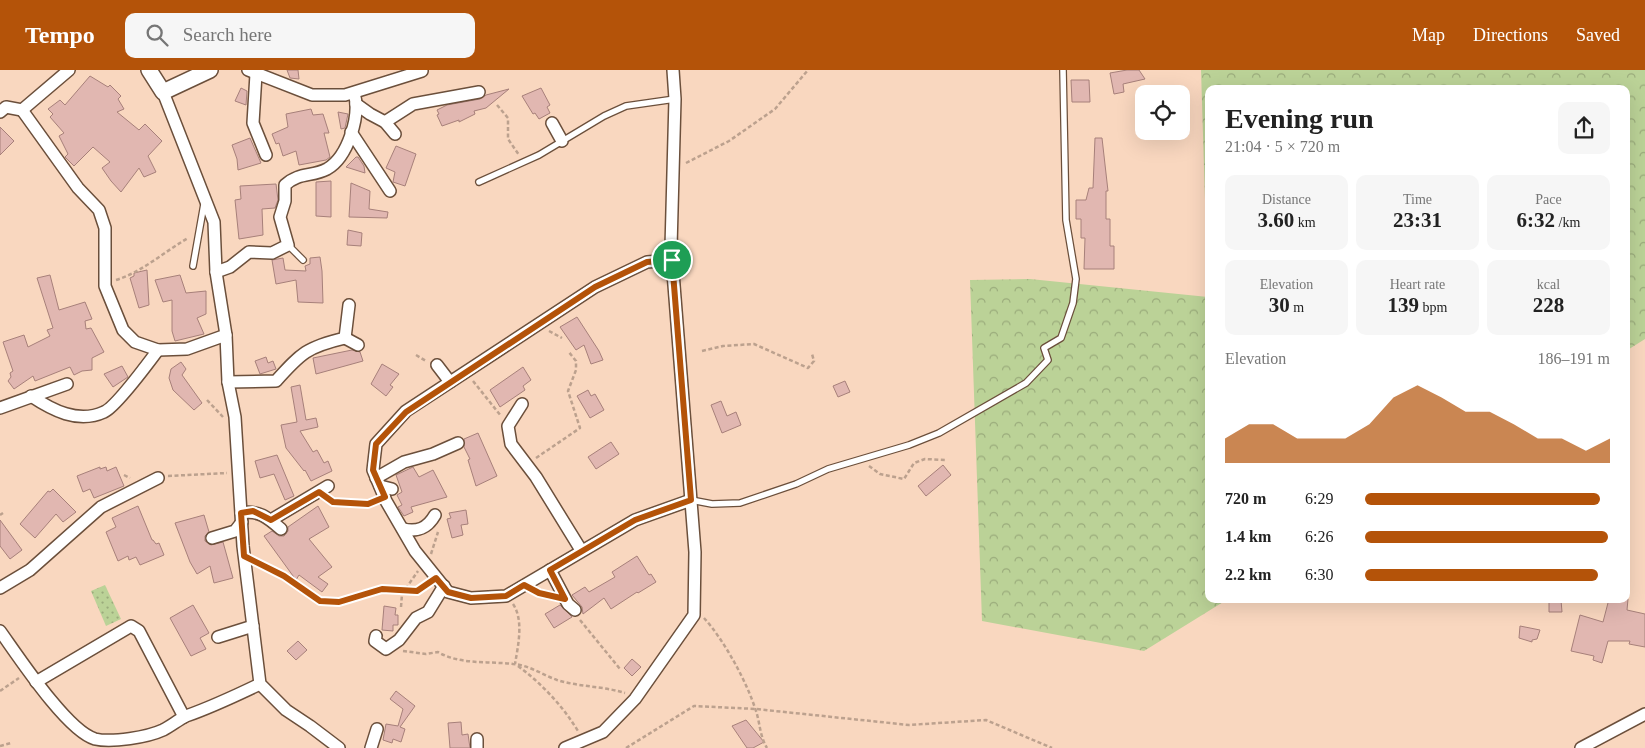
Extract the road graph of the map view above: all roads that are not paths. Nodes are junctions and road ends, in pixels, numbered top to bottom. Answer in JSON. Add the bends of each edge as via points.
{"nodes":[{"id":1,"x":69,"y":70,"type":"edge"},
{"id":2,"x":149,"y":70,"type":"edge"},
{"id":3,"x":210,"y":70,"type":"edge"},
{"id":4,"x":673,"y":70,"type":"edge"},
{"id":5,"x":1063,"y":70,"type":"edge"},
{"id":6,"x":422,"y":71,"type":"edge"},
{"id":7,"x":252,"y":72,"type":"edge"},
{"id":8,"x":163,"y":92,"type":"junction"},
{"id":9,"x":480,"y":92,"type":"dead end"},
{"id":10,"x":355,"y":98,"type":"junction"},
{"id":11,"x":675,"y":99,"type":"junction"},
{"id":12,"x":22,"y":110,"type":"junction"},
{"id":13,"x":0,"y":112,"type":"edge"},
{"id":14,"x":385,"y":122,"type":"junction"},
{"id":15,"x":552,"y":123,"type":"dead end"},
{"id":16,"x":351,"y":132,"type":"junction"},
{"id":17,"x":395,"y":134,"type":"dead end"},
{"id":18,"x":562,"y":141,"type":"junction"},
{"id":19,"x":266,"y":155,"type":"dead end"},
{"id":20,"x":478,"y":182,"type":"dead end"},
{"id":21,"x":390,"y":191,"type":"dead end"},
{"id":22,"x":205,"y":197,"type":"junction"},
{"id":23,"x":288,"y":245,"type":"junction"},
{"id":24,"x":303,"y":260,"type":"dead end"},
{"id":25,"x":672,"y":260,"type":"junction"},
{"id":26,"x":193,"y":266,"type":"dead end"},
{"id":27,"x":216,"y":272,"type":"junction"},
{"id":28,"x":349,"y":305,"type":"dead end"},
{"id":29,"x":226,"y":335,"type":"junction"},
{"id":30,"x":345,"y":338,"type":"junction"},
{"id":31,"x":358,"y":346,"type":"dead end"},
{"id":32,"x":158,"y":350,"type":"junction"},
{"id":33,"x":437,"y":365,"type":"dead end"},
{"id":34,"x":228,"y":382,"type":"junction"},
{"id":35,"x":450,"y":382,"type":"junction"},
{"id":36,"x":67,"y":384,"type":"dead end"},
{"id":37,"x":31,"y":396,"type":"junction"},
{"id":38,"x":522,"y":404,"type":"dead end"},
{"id":39,"x":0,"y":408,"type":"edge"},
{"id":40,"x":458,"y":443,"type":"dead end"},
{"id":41,"x":158,"y":478,"type":"road end"},
{"id":42,"x":383,"y":487,"type":"junction"},
{"id":43,"x":323,"y":489,"type":"road end"},
{"id":44,"x":691,"y":500,"type":"junction"},
{"id":45,"x":435,"y":515,"type":"dead end"},
{"id":46,"x":241,"y":518,"type":"junction"},
{"id":47,"x":271,"y":520,"type":"junction"},
{"id":48,"x":281,"y":529,"type":"dead end"},
{"id":49,"x":403,"y":529,"type":"junction"},
{"id":50,"x":212,"y":538,"type":"dead end"},
{"id":51,"x":581,"y":550,"type":"junction"},
{"id":52,"x":550,"y":570,"type":"junction"},
{"id":53,"x":440,"y":582,"type":"junction"},
{"id":54,"x":0,"y":588,"type":"edge"},
{"id":55,"x":570,"y":605,"type":"road end"},
{"id":56,"x":253,"y":626,"type":"junction"},
{"id":57,"x":0,"y":631,"type":"edge"},
{"id":58,"x":376,"y":636,"type":"dead end"},
{"id":59,"x":218,"y":637,"type":"dead end"},
{"id":60,"x":36,"y":682,"type":"junction"},
{"id":61,"x":260,"y":684,"type":"junction"},
{"id":62,"x":1645,"y":714,"type":"edge"},
{"id":63,"x":184,"y":717,"type":"junction"},
{"id":64,"x":377,"y":729,"type":"dead end"},
{"id":65,"x":93,"y":743,"type":"edge"},
{"id":66,"x":587,"y":743,"type":"edge"},
{"id":67,"x":339,"y":748,"type":"edge"},
{"id":68,"x":371,"y":748,"type":"edge"},
{"id":69,"x":564,"y":748,"type":"edge"},
{"id":70,"x":1581,"y":748,"type":"edge"}],
"edges":[{"from":1,"to":12,"type":"street"},
{"from":2,"to":8,"type":"street"},
{"from":3,"to":8,"type":"street"},
{"from":4,"to":11,"type":"street"},
{"from":5,"to":44,"type":"lane","via":[[1066,220],[1076,279],[1073,302],[1061,338],[1044,348],[1048,360],[1026,383],[940,433],[828,469],[740,503],[712,504]]},
{"from":6,"to":10,"type":"street"},
{"from":7,"to":10,"type":"street","via":[[312,95]]},
{"from":7,"to":19,"type":"street","via":[[253,123]]},
{"from":8,"to":22,"type":"street"},
{"from":9,"to":14,"type":"street","via":[[413,104]]},
{"from":10,"to":14,"type":"street","via":[[370,114]]},
{"from":10,"to":16,"type":"street"},
{"from":11,"to":18,"type":"lane","via":[[626,106]]},
{"from":11,"to":25,"type":"street"},
{"from":12,"to":13,"type":"street","via":[[6,107]]},
{"from":12,"to":32,"type":"street","via":[[78,188],[99,210],[105,228],[105,286],[123,330],[135,342]]},
{"from":14,"to":17,"type":"street"},
{"from":15,"to":18,"type":"street"},
{"from":16,"to":21,"type":"street"},
{"from":16,"to":23,"type":"street","via":[[340,158],[328,168],[293,177],[285,185],[285,202],[280,217]]},
{"from":18,"to":20,"type":"lane"},
{"from":22,"to":26,"type":"lane"},
{"from":22,"to":27,"type":"street","via":[[214,222]]},
{"from":23,"to":24,"type":"lane"},
{"from":23,"to":27,"type":"street","via":[[272,253],[261,248],[249,252],[230,267]]},
{"from":25,"to":35,"type":"street","via":[[647,262],[595,287]]},
{"from":25,"to":44,"type":"street"},
{"from":27,"to":29,"type":"street"},
{"from":28,"to":30,"type":"street"},
{"from":29,"to":32,"type":"street","via":[[187,349]]},
{"from":29,"to":34,"type":"street"},
{"from":30,"to":31,"type":"street"},
{"from":30,"to":34,"type":"street","via":[[317,345],[297,358],[276,381]]},
{"from":32,"to":37,"type":"street","via":[[105,412],[83,416],[64,414]]},
{"from":33,"to":35,"type":"street"},
{"from":34,"to":46,"type":"street","via":[[235,417]]},
{"from":35,"to":42,"type":"street","via":[[406,412],[376,444],[373,470]]},
{"from":36,"to":37,"type":"street"},
{"from":37,"to":39,"type":"street"},
{"from":38,"to":51,"type":"street","via":[[509,424],[511,444]]},
{"from":40,"to":42,"type":"street","via":[[404,462]]},
{"from":41,"to":54,"type":"street","via":[[101,507],[30,570]]},
{"from":42,"to":49,"type":"street"},
{"from":43,"to":47,"type":"street","via":[[284,507]]},
{"from":44,"to":51,"type":"street","via":[[635,520]]},
{"from":44,"to":66,"type":"street","via":[[695,552],[694,616],[635,700]]},
{"from":45,"to":49,"type":"street","via":[[430,524],[415,532]]},
{"from":46,"to":47,"type":"street","via":[[253,511]]},
{"from":46,"to":50,"type":"street","via":[[235,531]]},
{"from":46,"to":56,"type":"street"},
{"from":47,"to":48,"type":"street"},
{"from":49,"to":53,"type":"street"},
{"from":51,"to":52,"type":"street"},
{"from":52,"to":53,"type":"street","via":[[506,596],[471,598],[448,592]]},
{"from":52,"to":55,"type":"street"},
{"from":53,"to":58,"type":"street","via":[[428,612],[416,618],[399,640],[386,649],[374,641]]},
{"from":56,"to":59,"type":"street"},
{"from":56,"to":61,"type":"street"},
{"from":57,"to":60,"type":"street"},
{"from":60,"to":63,"type":"street","via":[[131,626],[139,631]]},
{"from":60,"to":65,"type":"street","via":[[68,720]]},
{"from":61,"to":63,"type":"street"},
{"from":61,"to":67,"type":"street","via":[[286,710]]},
{"from":62,"to":70,"type":"street"},
{"from":63,"to":65,"type":"street","via":[[162,730]]},
{"from":64,"to":68,"type":"street"},
{"from":66,"to":69,"type":"street"}]}
